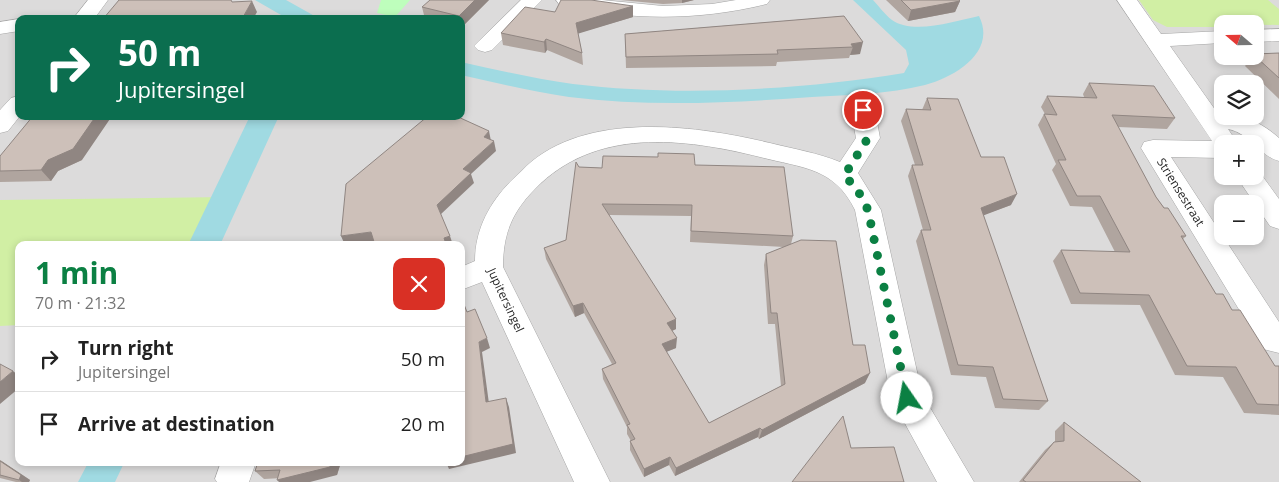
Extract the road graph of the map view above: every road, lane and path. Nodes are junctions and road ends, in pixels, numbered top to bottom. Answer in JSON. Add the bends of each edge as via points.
{"nodes":[{"id":1,"x":98,"y":0,"type":"edge"},
{"id":2,"x":532,"y":0,"type":"edge"},
{"id":3,"x":566,"y":0,"type":"edge"},
{"id":4,"x":760,"y":0,"type":"edge"},
{"id":5,"x":1127,"y":0,"type":"edge"},
{"id":6,"x":86,"y":15,"type":"edge"},
{"id":7,"x":15,"y":25,"type":"edge"},
{"id":8,"x":0,"y":28,"type":"edge"},
{"id":9,"x":1279,"y":35,"type":"edge"},
{"id":10,"x":1264,"y":36,"type":"edge"},
{"id":11,"x":1214,"y":37,"type":"edge"},
{"id":12,"x":1154,"y":41,"type":"junction"},
{"id":13,"x":485,"y":46,"type":"dead end"},
{"id":14,"x":15,"y":108,"type":"edge"},
{"id":15,"x":863,"y":110,"type":"dead end"},
{"id":16,"x":1207,"y":118,"type":"junction"},
{"id":17,"x":0,"y":125,"type":"edge"},
{"id":18,"x":1219,"y":135,"type":"edge"},
{"id":19,"x":1214,"y":150,"type":"edge"},
{"id":20,"x":1279,"y":153,"type":"edge"},
{"id":21,"x":844,"y":176,"type":"junction"},
{"id":22,"x":1255,"y":185,"type":"edge"},
{"id":23,"x":1279,"y":219,"type":"edge"},
{"id":24,"x":489,"y":268,"type":"junction"},
{"id":25,"x":465,"y":277,"type":"edge"},
{"id":26,"x":1279,"y":340,"type":"edge"},
{"id":27,"x":592,"y":482,"type":"edge"},
{"id":28,"x":956,"y":482,"type":"edge"}],
"edges":[{"from":1,"to":6,"type":"street"},
{"from":2,"to":13,"type":"street"},
{"from":3,"to":4,"type":"street","via":[[670,13],[716,11]]},
{"from":5,"to":12,"type":"street"},
{"from":7,"to":8,"type":"street"},
{"from":9,"to":10,"type":"street"},
{"from":11,"to":12,"type":"street"},
{"from":12,"to":16,"type":"street"},
{"from":14,"to":17,"type":"street"},
{"from":15,"to":21,"type":"street","via":[[868,138]]},
{"from":16,"to":18,"type":"street"},
{"from":16,"to":20,"type":"street","via":[[1237,121],[1261,134]]},
{"from":19,"to":26,"type":"street","name":"Striensestraat","via":[[1153,148],[1274,340]]},
{"from":21,"to":24,"type":"street","name":"Jupitersingel","via":[[822,165],[740,143],[696,136],[632,134],[595,141],[557,155],[522,184],[500,212],[488,242]]},
{"from":21,"to":28,"type":"street","name":"Jupitersingel","via":[[856,187],[868,210],[907,398]]},
{"from":22,"to":23,"type":"street"},
{"from":24,"to":25,"type":"street"},
{"from":24,"to":27,"type":"street","name":"Jupitersingel"}]}
